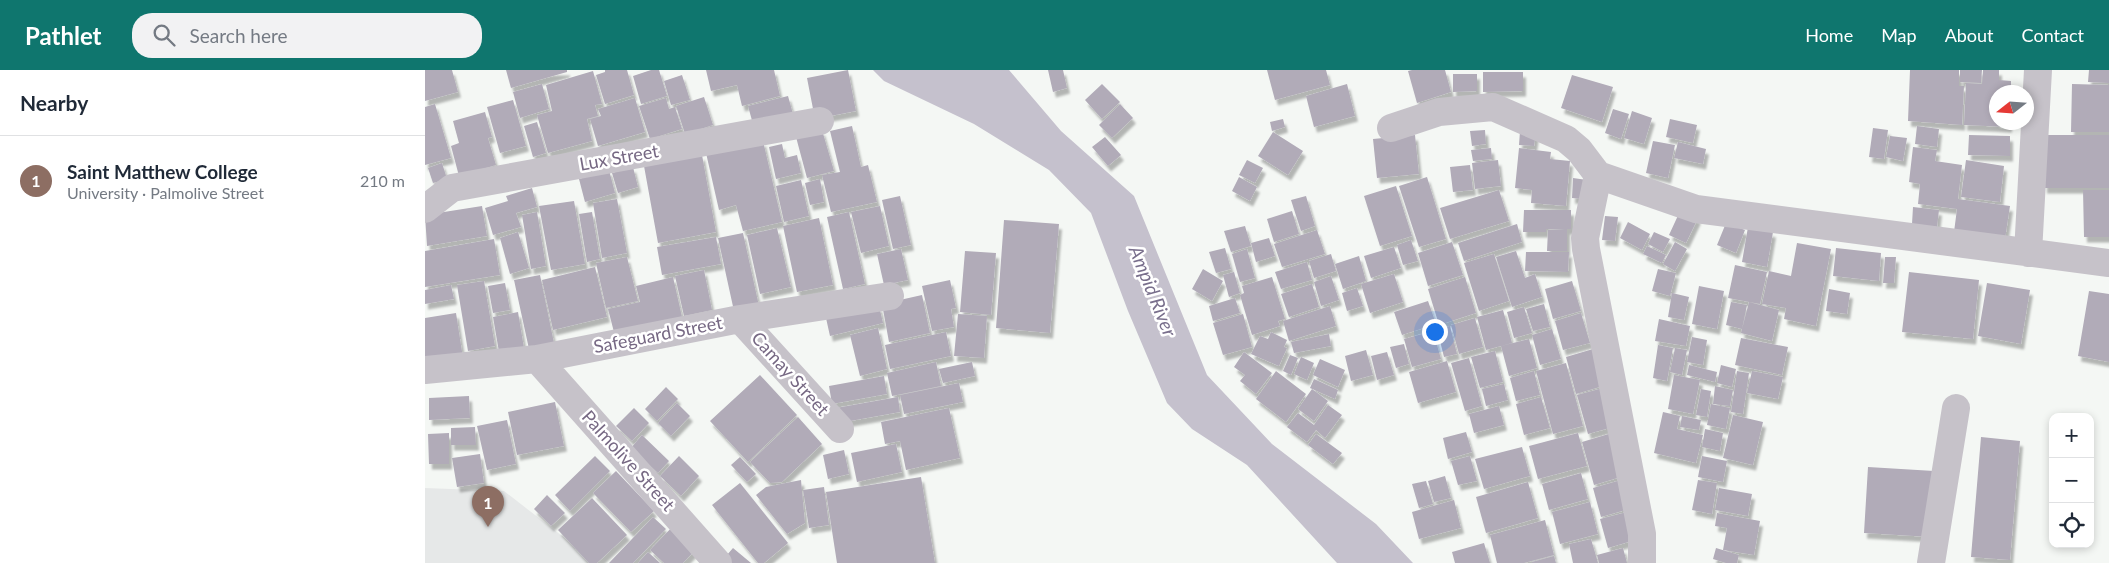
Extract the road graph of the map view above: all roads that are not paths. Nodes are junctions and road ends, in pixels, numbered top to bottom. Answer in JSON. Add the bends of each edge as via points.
{"nodes":[{"id":1,"x":2038,"y":70,"type":"edge"},
{"id":2,"x":820,"y":121,"type":"dead end"},
{"id":3,"x":1391,"y":128,"type":"dead end"},
{"id":4,"x":1598,"y":175,"type":"junction"},
{"id":5,"x":425,"y":209,"type":"edge"},
{"id":6,"x":2028,"y":254,"type":"junction"},
{"id":7,"x":2109,"y":263,"type":"edge"},
{"id":8,"x":890,"y":296,"type":"dead end"},
{"id":9,"x":740,"y":319,"type":"junction"},
{"id":10,"x":537,"y":359,"type":"junction"},
{"id":11,"x":425,"y":370,"type":"edge"},
{"id":12,"x":1956,"y":408,"type":"dead end"},
{"id":13,"x":840,"y":429,"type":"dead end"},
{"id":14,"x":718,"y":562,"type":"edge"},
{"id":15,"x":1643,"y":563,"type":"edge"},
{"id":16,"x":1931,"y":563,"type":"edge"}],
"edges":[{"from":1,"to":6,"type":"street"},
{"from":2,"to":5,"type":"street","name":"Lux Street","via":[[453,188]]},
{"from":3,"to":4,"type":"street","via":[[1439,112],[1493,106],[1567,138]]},
{"from":4,"to":6,"type":"street","via":[[1696,209]]},
{"from":4,"to":15,"type":"street","via":[[1585,238],[1586,249],[1642,534]]},
{"from":6,"to":7,"type":"street"},
{"from":8,"to":9,"type":"street","name":"Safeguard Street"},
{"from":9,"to":10,"type":"street","name":"Safeguard Street"},
{"from":9,"to":13,"type":"street","name":"Camay Street"},
{"from":10,"to":11,"type":"street","name":"Safeguard Street"},
{"from":10,"to":14,"type":"street","name":"Palmolive Street"},
{"from":12,"to":16,"type":"street"}]}
